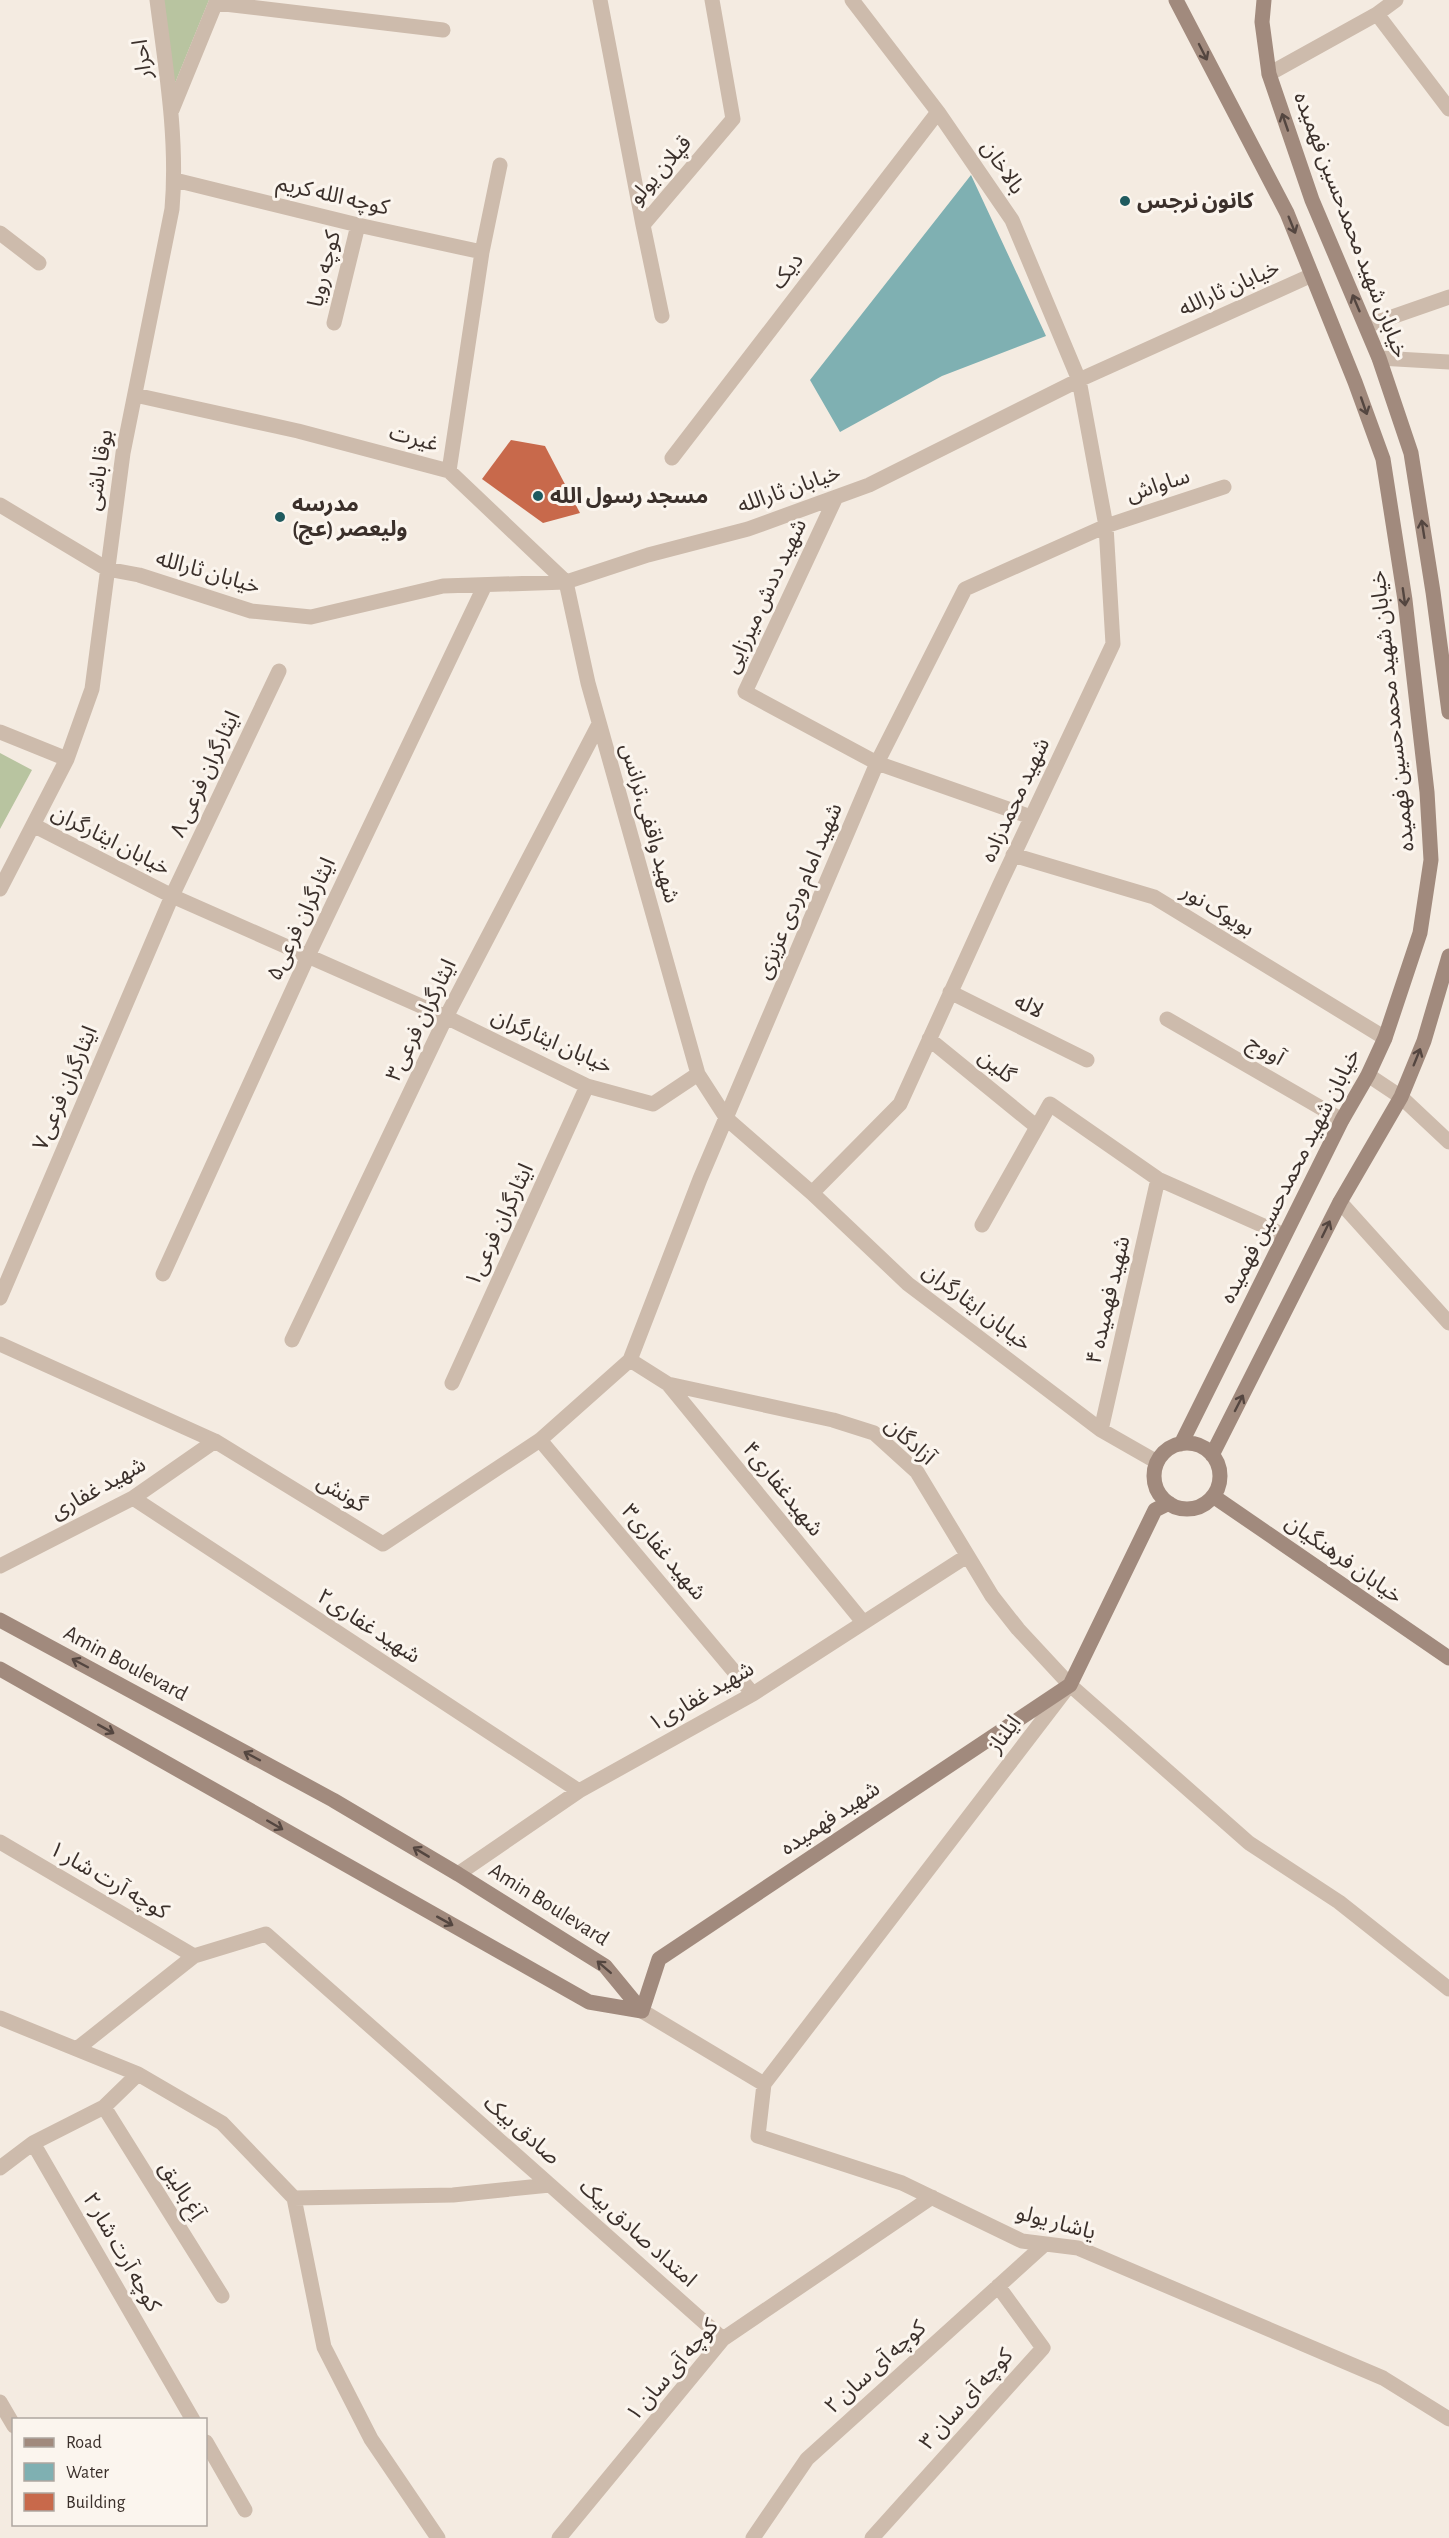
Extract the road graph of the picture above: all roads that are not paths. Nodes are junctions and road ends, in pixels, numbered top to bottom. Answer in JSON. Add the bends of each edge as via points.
{"nodes":[{"id":1,"x":158,"y":0,"type":"edge"},
{"id":2,"x":600,"y":0,"type":"edge"},
{"id":3,"x":712,"y":0,"type":"edge"},
{"id":4,"x":852,"y":0,"type":"edge"},
{"id":5,"x":1176,"y":0,"type":"edge"},
{"id":6,"x":1264,"y":0,"type":"edge"},
{"id":7,"x":1396,"y":0,"type":"edge"},
{"id":8,"x":217,"y":2,"type":"edge"},
{"id":9,"x":1377,"y":14,"type":"junction"},
{"id":10,"x":443,"y":30,"type":"dead end"},
{"id":11,"x":1269,"y":74,"type":"junction"},
{"id":12,"x":1449,"y":108,"type":"edge"},
{"id":13,"x":938,"y":112,"type":"junction"},
{"id":14,"x":171,"y":113,"type":"junction"},
{"id":15,"x":500,"y":165,"type":"dead end"},
{"id":16,"x":174,"y":180,"type":"junction"},
{"id":17,"x":358,"y":225,"type":"junction"},
{"id":18,"x":643,"y":225,"type":"junction"},
{"id":19,"x":0,"y":233,"type":"edge"},
{"id":20,"x":482,"y":252,"type":"junction"},
{"id":21,"x":39,"y":263,"type":"dead end"},
{"id":22,"x":1312,"y":275,"type":"junction"},
{"id":23,"x":1449,"y":297,"type":"edge"},
{"id":24,"x":662,"y":316,"type":"dead end"},
{"id":25,"x":334,"y":323,"type":"dead end"},
{"id":26,"x":1366,"y":326,"type":"junction"},
{"id":27,"x":1379,"y":358,"type":"junction"},
{"id":28,"x":1449,"y":362,"type":"edge"},
{"id":29,"x":1079,"y":380,"type":"junction"},
{"id":30,"x":135,"y":395,"type":"junction"},
{"id":31,"x":672,"y":458,"type":"dead end"},
{"id":32,"x":449,"y":471,"type":"junction"},
{"id":33,"x":1224,"y":487,"type":"dead end"},
{"id":34,"x":836,"y":496,"type":"junction"},
{"id":35,"x":0,"y":505,"type":"edge"},
{"id":36,"x":1106,"y":526,"type":"junction"},
{"id":37,"x":107,"y":568,"type":"junction"},
{"id":38,"x":566,"y":582,"type":"junction"},
{"id":39,"x":485,"y":585,"type":"junction"},
{"id":40,"x":279,"y":671,"type":"dead end"},
{"id":41,"x":1449,"y":712,"type":"edge"},
{"id":42,"x":599,"y":724,"type":"junction"},
{"id":43,"x":0,"y":732,"type":"edge"},
{"id":44,"x":67,"y":759,"type":"junction"},
{"id":45,"x":877,"y":763,"type":"junction"},
{"id":46,"x":1031,"y":817,"type":"junction"},
{"id":47,"x":33,"y":825,"type":"junction"},
{"id":48,"x":1013,"y":855,"type":"junction"},
{"id":49,"x":0,"y":889,"type":"edge"},
{"id":50,"x":172,"y":896,"type":"junction"},
{"id":51,"x":308,"y":956,"type":"junction"},
{"id":52,"x":1449,"y":956,"type":"edge"},
{"id":53,"x":950,"y":992,"type":"junction"},
{"id":54,"x":446,"y":1017,"type":"junction"},
{"id":55,"x":1167,"y":1019,"type":"dead end"},
{"id":56,"x":1385,"y":1038,"type":"junction"},
{"id":57,"x":929,"y":1039,"type":"junction"},
{"id":58,"x":1088,"y":1060,"type":"dead end"},
{"id":59,"x":698,"y":1074,"type":"junction"},
{"id":60,"x":1368,"y":1074,"type":"junction"},
{"id":61,"x":587,"y":1086,"type":"junction"},
{"id":62,"x":1401,"y":1096,"type":"junction"},
{"id":63,"x":727,"y":1119,"type":"junction"},
{"id":64,"x":1342,"y":1120,"type":"junction"},
{"id":65,"x":1037,"y":1128,"type":"junction"},
{"id":66,"x":1449,"y":1142,"type":"edge"},
{"id":67,"x":1158,"y":1179,"type":"junction"},
{"id":68,"x":812,"y":1193,"type":"junction"},
{"id":69,"x":1340,"y":1202,"type":"junction"},
{"id":70,"x":982,"y":1225,"type":"dead end"},
{"id":71,"x":1284,"y":1235,"type":"junction"},
{"id":72,"x":163,"y":1274,"type":"dead end"},
{"id":73,"x":0,"y":1298,"type":"edge"},
{"id":74,"x":1449,"y":1323,"type":"edge"},
{"id":75,"x":292,"y":1340,"type":"dead end"},
{"id":76,"x":0,"y":1344,"type":"edge"},
{"id":77,"x":630,"y":1360,"type":"junction"},
{"id":78,"x":452,"y":1383,"type":"dead end"},
{"id":79,"x":668,"y":1384,"type":"junction"},
{"id":80,"x":1101,"y":1430,"type":"junction"},
{"id":81,"x":540,"y":1440,"type":"junction"},
{"id":82,"x":215,"y":1441,"type":"junction"},
{"id":83,"x":1181,"y":1444,"type":"junction"},
{"id":84,"x":1212,"y":1455,"type":"junction"},
{"id":85,"x":1157,"y":1462,"type":"junction"},
{"id":86,"x":1213,"y":1496,"type":"junction"},
{"id":87,"x":134,"y":1498,"type":"junction"},
{"id":88,"x":1169,"y":1503,"type":"junction"},
{"id":89,"x":967,"y":1556,"type":"junction"},
{"id":90,"x":0,"y":1566,"type":"edge"},
{"id":91,"x":0,"y":1620,"type":"edge"},
{"id":92,"x":862,"y":1622,"type":"junction"},
{"id":93,"x":1449,"y":1658,"type":"edge"},
{"id":94,"x":0,"y":1669,"type":"edge"},
{"id":95,"x":1070,"y":1684,"type":"junction"},
{"id":96,"x":753,"y":1694,"type":"junction"},
{"id":97,"x":579,"y":1791,"type":"junction"},
{"id":98,"x":0,"y":1842,"type":"edge"},
{"id":99,"x":458,"y":1874,"type":"junction"},
{"id":100,"x":194,"y":1956,"type":"junction"},
{"id":101,"x":1449,"y":1989,"type":"edge"},
{"id":102,"x":642,"y":2011,"type":"junction"},
{"id":103,"x":0,"y":2018,"type":"edge"},
{"id":104,"x":78,"y":2048,"type":"junction"},
{"id":105,"x":138,"y":2074,"type":"junction"},
{"id":106,"x":764,"y":2084,"type":"junction"},
{"id":107,"x":104,"y":2107,"type":"junction"},
{"id":108,"x":33,"y":2143,"type":"junction"},
{"id":109,"x":0,"y":2168,"type":"edge"},
{"id":110,"x":550,"y":2185,"type":"junction"},
{"id":111,"x":932,"y":2197,"type":"junction"},
{"id":112,"x":294,"y":2198,"type":"junction"},
{"id":113,"x":1045,"y":2244,"type":"junction"},
{"id":114,"x":998,"y":2286,"type":"junction"},
{"id":115,"x":222,"y":2296,"type":"dead end"},
{"id":116,"x":723,"y":2339,"type":"junction"},
{"id":117,"x":0,"y":2402,"type":"edge"},
{"id":118,"x":192,"y":2418,"type":"edge"},
{"id":119,"x":1449,"y":2419,"type":"edge"},
{"id":120,"x":12,"y":2423,"type":"edge"},
{"id":121,"x":207,"y":2444,"type":"edge"},
{"id":122,"x":245,"y":2510,"type":"dead end"},
{"id":123,"x":438,"y":2538,"type":"edge"},
{"id":124,"x":559,"y":2538,"type":"edge"},
{"id":125,"x":753,"y":2538,"type":"edge"},
{"id":126,"x":872,"y":2538,"type":"edge"}],
"edges":[{"from":1,"to":14,"type":"street","name":"احرار"},
{"from":2,"to":18,"type":"street","name":"قپلان یولو"},
{"from":3,"to":18,"type":"street","name":"قپلان یولو","via":[[733,119]]},
{"from":4,"to":13,"type":"street","name":"بالاخان"},
{"from":5,"to":22,"type":"main road","name":"خیابان شهید محمدحسین فهمیده","one_way":true,"via":[[1287,213]]},
{"from":6,"to":11,"type":"main road","name":"خیابان شهید محمدحسین فهمیده","via":[[1262,22]]},
{"from":7,"to":9,"type":"street"},
{"from":8,"to":10,"type":"street"},
{"from":8,"to":14,"type":"street"},
{"from":9,"to":11,"type":"street"},
{"from":9,"to":12,"type":"street"},
{"from":26,"to":11,"type":"main road","name":"خیابان شهید محمدحسین فهمیده","one_way":true,"via":[[1312,200]]},
{"from":13,"to":29,"type":"street","name":"بالاخان","via":[[1012,220]]},
{"from":13,"to":31,"type":"street","name":"دیک"},
{"from":14,"to":16,"type":"street","name":"بوقا باشی"},
{"from":15,"to":20,"type":"street","name":"غیرت"},
{"from":16,"to":17,"type":"street","name":"کوچه الله کریم"},
{"from":16,"to":30,"type":"street","name":"بوقا باشی","via":[[172,209]]},
{"from":17,"to":20,"type":"street","name":"کوچه الله کریم"},
{"from":17,"to":25,"type":"street","name":"کوچه رویا"},
{"from":18,"to":24,"type":"street"},
{"from":19,"to":21,"type":"street"},
{"from":20,"to":32,"type":"street","name":"غیرت"},
{"from":22,"to":29,"type":"street","name":"خیابان ثارالله"},
{"from":22,"to":56,"type":"main road","name":"خیابان شهید محمدحسین فهمیده","one_way":true,"via":[[1383,459],[1405,600],[1427,792],[1431,860],[1420,933]]},
{"from":23,"to":26,"type":"street"},
{"from":26,"to":27,"type":"main road","name":"خیابان شهید محمدحسین فهمیده"},
{"from":27,"to":28,"type":"street"},
{"from":41,"to":27,"type":"main road","name":"خیابان شهید محمدحسین فهمیده","one_way":true,"via":[[1411,453]]},
{"from":29,"to":34,"type":"street","name":"خیابان ثارالله","via":[[869,484]]},
{"from":29,"to":36,"type":"street","name":"شهید محمدزاده"},
{"from":30,"to":32,"type":"street","name":"غیرت","via":[[298,431]]},
{"from":30,"to":37,"type":"street","name":"بوقا باشی"},
{"from":32,"to":38,"type":"street"},
{"from":33,"to":36,"type":"street","name":"ساواش"},
{"from":34,"to":38,"type":"street","name":"خیابان ثارالله","via":[[748,529]]},
{"from":34,"to":45,"type":"street","name":"شهید ددش میرزایی","via":[[745,692]]},
{"from":35,"to":37,"type":"street","name":"خیابان ثارالله"},
{"from":36,"to":45,"type":"street","name":"شهید امام وردی عزیزی","via":[[965,589]]},
{"from":36,"to":46,"type":"street","name":"شهید محمدزاده","via":[[1113,644]]},
{"from":37,"to":39,"type":"street","name":"خیابان ثارالله","via":[[251,611],[311,617],[443,586]]},
{"from":37,"to":44,"type":"street","name":"بوقا باشی","via":[[92,689]]},
{"from":38,"to":39,"type":"street","name":"خیابان ثارالله"},
{"from":38,"to":42,"type":"street","name":"شهید واقفی،ترانس"},
{"from":39,"to":51,"type":"street","name":"ایثارگران فرعی۵"},
{"from":40,"to":50,"type":"street","name":"ایثارگران فرعی ۸"},
{"from":42,"to":54,"type":"street","name":"ایثارگران فرعی۳"},
{"from":42,"to":59,"type":"street","name":"شهید واقفی،ترانس"},
{"from":43,"to":44,"type":"street"},
{"from":44,"to":47,"type":"street","name":"بوقا باشی"},
{"from":45,"to":46,"type":"street","name":"شهید ددش میرزایی"},
{"from":45,"to":63,"type":"street","name":"شهید امام وردی عزیزی"},
{"from":46,"to":48,"type":"street","name":"شهید محمدزاده"},
{"from":47,"to":49,"type":"street","name":"بوقا باشی"},
{"from":47,"to":50,"type":"street","name":"خیابان ایثارگران"},
{"from":48,"to":53,"type":"street","name":"شهید محمدزاده"},
{"from":48,"to":56,"type":"street","name":"بویوک نور","via":[[1154,897]]},
{"from":50,"to":51,"type":"street","name":"خیابان ایثارگران"},
{"from":50,"to":73,"type":"street","name":"ایثارگران فرعی۷"},
{"from":51,"to":54,"type":"street","name":"خیابان ایثارگران"},
{"from":51,"to":72,"type":"street","name":"ایثارگران فرعی۵"},
{"from":62,"to":52,"type":"main road","one_way":true,"via":[[1424,1041]]},
{"from":53,"to":57,"type":"street","name":"شهید محمدزاده"},
{"from":53,"to":58,"type":"street","name":"لاله"},
{"from":54,"to":61,"type":"street","name":"خیابان ایثارگران"},
{"from":54,"to":75,"type":"street","name":"ایثارگران فرعی۳"},
{"from":55,"to":64,"type":"street","name":"آووج"},
{"from":56,"to":60,"type":"main road","name":"خیابان شهید محمدحسین فهمیده"},
{"from":57,"to":65,"type":"street","name":"گلین"},
{"from":57,"to":68,"type":"street","name":"شهید محمدزاده","via":[[900,1104]]},
{"from":59,"to":61,"type":"street","name":"خیابان ایثارگران","via":[[653,1104]]},
{"from":59,"to":63,"type":"street","name":"خیابان ایثارگران"},
{"from":60,"to":62,"type":"street"},
{"from":60,"to":64,"type":"main road","name":"خیابان شهید محمدحسین فهمیده"},
{"from":61,"to":78,"type":"street","name":"ایثارگران فرعی۱"},
{"from":62,"to":66,"type":"street"},
{"from":62,"to":69,"type":"main road"},
{"from":63,"to":68,"type":"street","name":"خیابان ایثارگران"},
{"from":63,"to":77,"type":"street","name":"شهید امام وردی عزیزی"},
{"from":64,"to":71,"type":"main road","name":"خیابان شهید محمدحسین فهمیده"},
{"from":65,"to":67,"type":"street","via":[[1050,1104]]},
{"from":65,"to":70,"type":"street"},
{"from":67,"to":71,"type":"street"},
{"from":67,"to":80,"type":"street","name":"شهید فهمیده ۴"},
{"from":68,"to":80,"type":"street","name":"خیابان ایثارگران","via":[[908,1284]]},
{"from":69,"to":74,"type":"street"},
{"from":84,"to":69,"type":"main road","one_way":true},
{"from":71,"to":83,"type":"main road","name":"خیابان شهید محمدحسین فهمیده"},
{"from":76,"to":82,"type":"street","name":"گونش"},
{"from":77,"to":79,"type":"street","name":"آزادگان"},
{"from":77,"to":81,"type":"street","name":"گونش"},
{"from":79,"to":89,"type":"street","name":"آزادگان","via":[[833,1420],[874,1433],[917,1472]]},
{"from":79,"to":92,"type":"street","name":"شهیدغفاری۴"},
{"from":80,"to":85,"type":"street","name":"خیابان ایثارگران"},
{"from":81,"to":82,"type":"street","name":"گونش","via":[[383,1544]]},
{"from":81,"to":96,"type":"street","name":"شهید غفاری۳"},
{"from":82,"to":87,"type":"street","name":"شهید غفاری"},
{"from":83,"to":84,"type":"main road","via":[[1201,1446]]},
{"from":83,"to":85,"type":"main road","via":[[1162,1454]]},
{"from":84,"to":86,"type":"main road","via":[[1220,1470]]},
{"from":85,"to":88,"type":"main road","via":[[1155,1486]]},
{"from":86,"to":88,"type":"main road","via":[[1190,1509]]},
{"from":86,"to":93,"type":"main road","name":"خیابان فرهنگیان"},
{"from":87,"to":90,"type":"street","name":"شهید غفاری"},
{"from":87,"to":97,"type":"street","name":"شهید غفاری۲"},
{"from":88,"to":95,"type":"main road","via":[[1155,1510]]},
{"from":89,"to":92,"type":"street","name":"شهید غفاری۱"},
{"from":89,"to":95,"type":"street","name":"آزادگان","via":[[1017,1629]]},
{"from":99,"to":91,"type":"main road","name":"Amin Boulevard","one_way":true,"via":[[333,1800]]},
{"from":92,"to":96,"type":"street","name":"شهید غفاری۱"},
{"from":94,"to":102,"type":"main road","one_way":true,"via":[[589,2002]]},
{"from":95,"to":101,"type":"street","via":[[1249,1844],[1339,1902]]},
{"from":95,"to":102,"type":"main road","name":"شهید فهمیده","via":[[659,1959]]},
{"from":95,"to":106,"type":"street","name":"ایلناز"},
{"from":96,"to":97,"type":"street","name":"شهید غفاری۱"},
{"from":97,"to":99,"type":"street","name":"شهید غفاری۱"},
{"from":98,"to":100,"type":"street","name":"کوچه آرت شار ۱"},
{"from":102,"to":99,"type":"main road","name":"Amin Boulevard","one_way":true,"via":[[605,1966]]},
{"from":100,"to":104,"type":"street","name":"صادق بیک"},
{"from":100,"to":110,"type":"street","name":"صادق بیک","via":[[266,1934]]},
{"from":102,"to":106,"type":"street"},
{"from":103,"to":104,"type":"street"},
{"from":104,"to":105,"type":"street"},
{"from":105,"to":107,"type":"street"},
{"from":105,"to":112,"type":"street","via":[[222,2123]]},
{"from":106,"to":111,"type":"street","name":"یاشار یولو","via":[[758,2136],[902,2182]]},
{"from":107,"to":108,"type":"street"},
{"from":107,"to":115,"type":"street","name":"آِغ بالیق"},
{"from":108,"to":109,"type":"street"},
{"from":108,"to":118,"type":"street","name":"کوچه آرت شار ۲"},
{"from":110,"to":112,"type":"street","name":"صادق بیک","via":[[453,2195]]},
{"from":110,"to":116,"type":"street","name":"امتداد صادق بیک"},
{"from":111,"to":113,"type":"street","name":"یاشار یولو","via":[[1022,2241]]},
{"from":111,"to":116,"type":"street","name":"کوچه آی سان ۱"},
{"from":112,"to":123,"type":"street","via":[[324,2347],[371,2439]]},
{"from":113,"to":114,"type":"street","name":"کوچه آی سان ۲"},
{"from":113,"to":119,"type":"street","name":"یاشار یولو","via":[[1078,2248],[1383,2378]]},
{"from":114,"to":125,"type":"street","name":"کوچه آی سان ۲","via":[[807,2459]]},
{"from":114,"to":126,"type":"street","name":"کوچه آی سان ۳","via":[[1043,2348]]},
{"from":116,"to":124,"type":"street","name":"کوچه آی سان ۱"},
{"from":117,"to":120,"type":"street"},
{"from":121,"to":122,"type":"street"}]}
